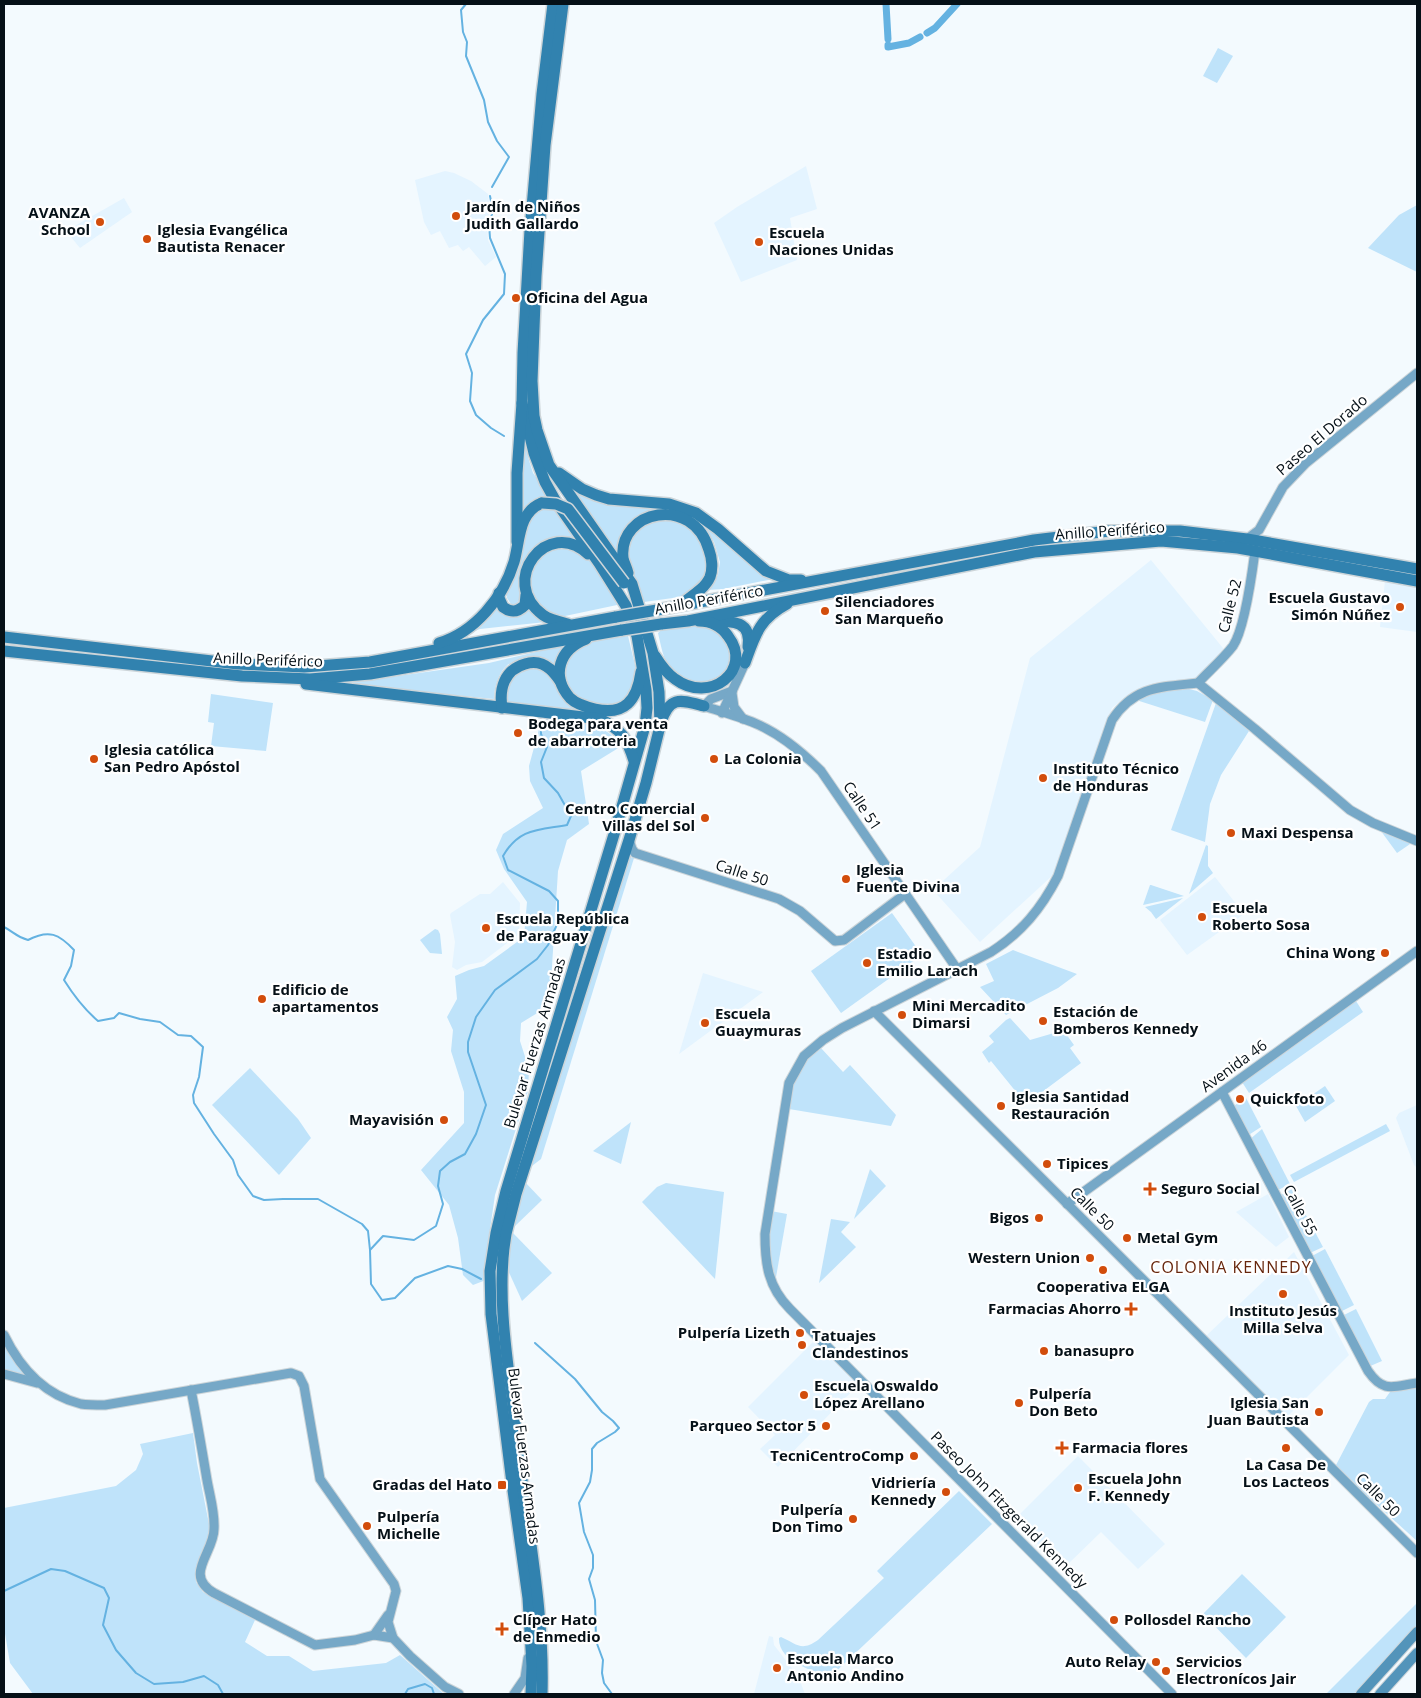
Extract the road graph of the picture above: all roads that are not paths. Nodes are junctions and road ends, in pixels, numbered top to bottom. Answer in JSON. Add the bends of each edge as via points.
{"nodes":[{"id":1,"x":553,"y":4,"type":"edge"},
{"id":2,"x":563,"y":4,"type":"edge"},
{"id":3,"x":1417,"y":373,"type":"edge"},
{"id":4,"x":522,"y":403,"type":"junction"},
{"id":5,"x":548,"y":465,"type":"junction"},
{"id":6,"x":1260,"y":530,"type":"junction"},
{"id":7,"x":1247,"y":540,"type":"junction"},
{"id":8,"x":517,"y":542,"type":"junction"},
{"id":9,"x":1266,"y":542,"type":"junction"},
{"id":10,"x":1255,"y":551,"type":"junction"},
{"id":11,"x":599,"y":563,"type":"junction"},
{"id":12,"x":1417,"y":569,"type":"edge"},
{"id":13,"x":818,"y":580,"type":"junction"},
{"id":14,"x":1417,"y":581,"type":"edge"},
{"id":15,"x":628,"y":583,"type":"junction"},
{"id":16,"x":499,"y":593,"type":"junction"},
{"id":17,"x":526,"y":595,"type":"junction"},
{"id":18,"x":798,"y":599,"type":"junction"},
{"id":19,"x":678,"y":606,"type":"junction"},
{"id":20,"x":688,"y":621,"type":"junction"},
{"id":21,"x":709,"y":621,"type":"junction"},
{"id":22,"x":572,"y":625,"type":"junction"},
{"id":23,"x":601,"y":633,"type":"junction"},
{"id":24,"x":4,"y":637,"type":"edge"},
{"id":25,"x":4,"y":652,"type":"edge"},
{"id":26,"x":409,"y":654,"type":"junction"},
{"id":27,"x":653,"y":654,"type":"junction"},
{"id":28,"x":640,"y":656,"type":"junction"},
{"id":29,"x":745,"y":663,"type":"junction"},
{"id":30,"x":242,"y":676,"type":"junction"},
{"id":31,"x":561,"y":683,"type":"junction"},
{"id":32,"x":1198,"y":683,"type":"junction"},
{"id":33,"x":732,"y":691,"type":"junction"},
{"id":34,"x":704,"y":706,"type":"junction"},
{"id":35,"x":502,"y":708,"type":"junction"},
{"id":36,"x":722,"y":712,"type":"junction"},
{"id":37,"x":745,"y":721,"type":"junction"},
{"id":38,"x":660,"y":726,"type":"junction"},
{"id":39,"x":634,"y":762,"type":"junction"},
{"id":40,"x":630,"y":840,"type":"junction"},
{"id":41,"x":1417,"y":841,"type":"edge"},
{"id":42,"x":906,"y":894,"type":"junction"},
{"id":43,"x":1417,"y":951,"type":"edge"},
{"id":44,"x":957,"y":969,"type":"junction"},
{"id":45,"x":874,"y":1011,"type":"junction"},
{"id":46,"x":1222,"y":1092,"type":"junction"},
{"id":47,"x":1068,"y":1204,"type":"junction"},
{"id":48,"x":4,"y":1336,"type":"edge"},
{"id":49,"x":4,"y":1374,"type":"edge"},
{"id":50,"x":1417,"y":1383,"type":"edge"},
{"id":51,"x":40,"y":1384,"type":"junction"},
{"id":52,"x":191,"y":1390,"type":"junction"},
{"id":53,"x":1417,"y":1553,"type":"edge"},
{"id":54,"x":389,"y":1613,"type":"junction"},
{"id":55,"x":1417,"y":1632,"type":"edge"},
{"id":56,"x":374,"y":1635,"type":"junction"},
{"id":57,"x":393,"y":1638,"type":"junction"},
{"id":58,"x":531,"y":1638,"type":"junction"},
{"id":59,"x":1417,"y":1653,"type":"edge"},
{"id":60,"x":459,"y":1694,"type":"edge"},
{"id":61,"x":514,"y":1694,"type":"edge"},
{"id":62,"x":531,"y":1694,"type":"edge"},
{"id":63,"x":542,"y":1694,"type":"edge"},
{"id":64,"x":1172,"y":1694,"type":"edge"},
{"id":65,"x":1361,"y":1694,"type":"edge"},
{"id":66,"x":1380,"y":1694,"type":"edge"}],
"edges":[{"from":1,"to":4,"type":"highway","via":[[530,221]]},
{"from":2,"to":5,"type":"highway","via":[[545,145],[532,381],[537,430]]},
{"from":3,"to":6,"type":"street","name":"Paseo El Dorado","via":[[1295,474],[1283,487]]},
{"from":4,"to":8,"type":"highway"},
{"from":4,"to":11,"type":"highway","name":"Bulevar Fuerzas Armadas","via":[[539,468],[555,500]]},
{"from":5,"to":13,"type":"highway","via":[[596,495],[669,504],[696,513],[766,571],[789,580]]},
{"from":5,"to":15,"type":"highway"},
{"from":6,"to":7,"type":"street","name":"Paseo El Dorado"},
{"from":6,"to":9,"type":"street"},
{"from":7,"to":9,"type":"highway","name":"Anillo Periférico"},
{"from":7,"to":13,"type":"highway","name":"Anillo Periférico","via":[[1180,531],[1109,531],[1034,540]]},
{"from":8,"to":15,"type":"highway","bridge":true,"via":[[524,520],[535,506],[556,504],[568,509]]},
{"from":8,"to":16,"type":"highway","via":[[514,562]]},
{"from":9,"to":12,"type":"highway","name":"Anillo Periférico"},
{"from":10,"to":14,"type":"highway","name":"Anillo Periférico"},
{"from":10,"to":18,"type":"highway","name":"Anillo Periférico","via":[[1161,541],[1034,552]]},
{"from":10,"to":32,"type":"street","name":"Calle 52","via":[[1246,607],[1237,638]]},
{"from":11,"to":17,"type":"highway","via":[[582,547],[551,544],[542,548],[529,562],[524,576]]},
{"from":11,"to":28,"type":"highway","name":"Bulevar Fuerzas Armadas","via":[[626,606],[637,636]]},
{"from":13,"to":19,"type":"highway","name":"Anillo Periférico"},
{"from":15,"to":19,"type":"highway","via":[[623,558],[626,538],[632,530],[654,516],[664,514],[685,518],[706,540],[712,558],[710,576],[702,588]]},
{"from":15,"to":27,"type":"highway","name":"Bulevar Fuerzas Armadas","via":[[639,604]]},
{"from":16,"to":17,"type":"highway","via":[[500,603],[512,611],[524,605]]},
{"from":16,"to":26,"type":"highway","via":[[487,611],[464,632]]},
{"from":17,"to":22,"type":"highway","via":[[542,615]]},
{"from":18,"to":20,"type":"highway","name":"Anillo Periférico"},
{"from":18,"to":29,"type":"highway","via":[[776,610],[761,624]]},
{"from":19,"to":22,"type":"highway","name":"Anillo Periférico","bridge":true},
{"from":20,"to":21,"type":"highway"},
{"from":20,"to":23,"type":"highway","name":"Anillo Periférico","bridge":true},
{"from":21,"to":27,"type":"highway","via":[[724,630],[733,642],[736,654],[730,674],[718,685],[710,689],[688,686],[675,679]]},
{"from":21,"to":29,"type":"highway","via":[[734,621],[744,627],[749,638]]},
{"from":22,"to":26,"type":"highway","name":"Anillo Periférico"},
{"from":23,"to":30,"type":"highway","name":"Anillo Periférico","via":[[370,674],[310,679]]},
{"from":23,"to":31,"type":"highway","via":[[576,643],[565,653],[559,677]]},
{"from":24,"to":26,"type":"highway","name":"Anillo Periférico","via":[[238,664],[295,666],[370,662]]},
{"from":25,"to":30,"type":"highway","name":"Anillo Periférico"},
{"from":27,"to":38,"type":"highway","name":"Bulevar Fuerzas Armadas"},
{"from":28,"to":31,"type":"highway","via":[[637,691],[628,705],[616,710],[604,711],[579,704],[570,698]]},
{"from":28,"to":39,"type":"highway","name":"Bulevar Fuerzas Armadas","via":[[647,708]]},
{"from":29,"to":33,"type":"street"},
{"from":30,"to":35,"type":"highway"},
{"from":31,"to":35,"type":"highway","via":[[552,670],[542,664],[531,662],[517,666],[502,687]]},
{"from":32,"to":41,"type":"street","via":[[1350,810]]},
{"from":32,"to":44,"type":"street","name":"Paseo John Fitzgerald Kennedy","via":[[1159,687],[1130,699],[1120,709],[1107,733],[1049,894],[1036,913],[1012,937]]},
{"from":33,"to":34,"type":"street"},
{"from":33,"to":36,"type":"street"},
{"from":33,"to":37,"type":"street","via":[[734,707]]},
{"from":34,"to":36,"type":"street","name":"Calle 51"},
{"from":34,"to":38,"type":"highway","via":[[675,701],[664,713]]},
{"from":35,"to":39,"type":"highway","via":[[600,719],[626,739]]},
{"from":36,"to":37,"type":"street","name":"Calle 51"},
{"from":37,"to":42,"type":"street","name":"Calle 51","via":[[784,739],[821,771]]},
{"from":38,"to":40,"type":"highway","name":"Bulevar Fuerzas Armadas"},
{"from":39,"to":58,"type":"highway","name":"Bulevar Fuerzas Armadas","via":[[506,1191],[490,1271],[491,1314]]},
{"from":40,"to":42,"type":"street","name":"Calle 50","via":[[635,853],[779,899],[839,942]]},
{"from":40,"to":63,"type":"highway","name":"Bulevar Fuerzas Armadas","via":[[519,1184],[506,1235],[503,1305],[538,1595]]},
{"from":42,"to":44,"type":"street","name":"Calle 51"},
{"from":43,"to":46,"type":"street","name":"Avenida 46"},
{"from":44,"to":45,"type":"street","name":"Paseo John Fitzgerald Kennedy"},
{"from":45,"to":47,"type":"street","name":"Calle 50"},
{"from":45,"to":64,"type":"street","name":"Paseo John Fitzgerald Kennedy","via":[[816,1045],[804,1056],[790,1083],[765,1234],[765,1257],[775,1291],[790,1310]]},
{"from":46,"to":47,"type":"street","name":"Avenida 46"},
{"from":46,"to":50,"type":"street","name":"Calle 55","via":[[1368,1371],[1378,1383],[1389,1388]]},
{"from":47,"to":53,"type":"street","name":"Calle 50"},
{"from":48,"to":51,"type":"street","via":[[15,1357]]},
{"from":49,"to":51,"type":"street"},
{"from":51,"to":52,"type":"street","via":[[81,1404],[105,1405]]},
{"from":52,"to":54,"type":"street","via":[[291,1373],[299,1376],[304,1386],[320,1479],[394,1584],[396,1591]]},
{"from":52,"to":56,"type":"street","via":[[213,1510],[214,1537],[201,1564],[202,1583],[214,1593],[315,1645]]},
{"from":54,"to":56,"type":"street"},
{"from":54,"to":57,"type":"street"},
{"from":55,"to":65,"type":"main road"},
{"from":56,"to":57,"type":"street"},
{"from":57,"to":60,"type":"street","via":[[445,1687]]},
{"from":58,"to":61,"type":"street","via":[[525,1678]]},
{"from":58,"to":62,"type":"highway","name":"Bulevar Fuerzas Armadas"},
{"from":59,"to":66,"type":"main road"}]}
